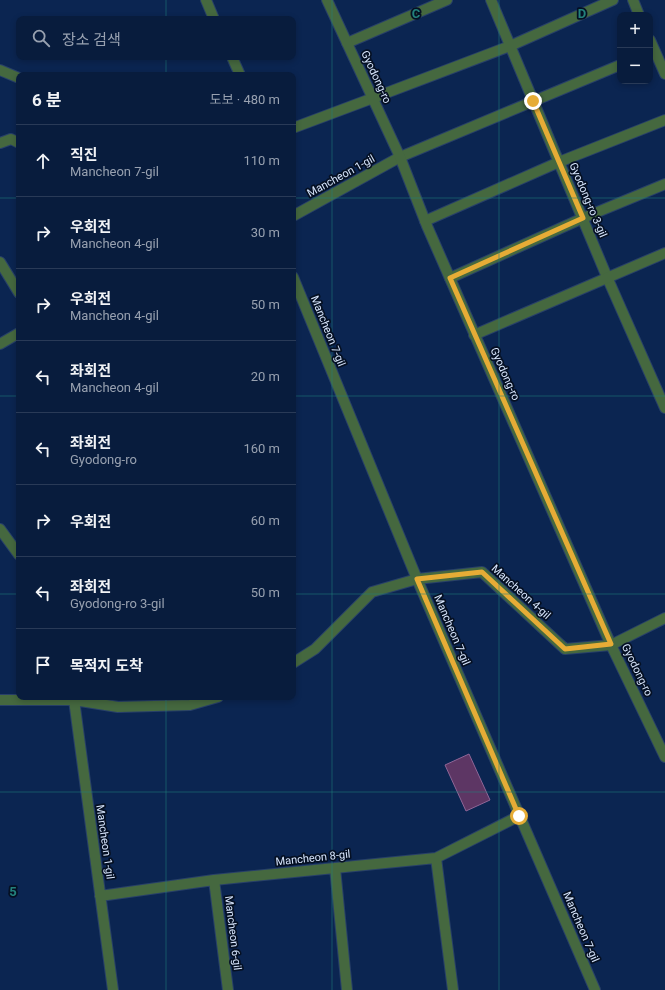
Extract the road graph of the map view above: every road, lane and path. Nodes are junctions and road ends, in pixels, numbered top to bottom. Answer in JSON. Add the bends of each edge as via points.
{"nodes":[{"id":1,"x":206,"y":0,"type":"edge"},
{"id":2,"x":327,"y":0,"type":"edge"},
{"id":3,"x":447,"y":0,"type":"edge"},
{"id":4,"x":491,"y":0,"type":"edge"},
{"id":5,"x":613,"y":0,"type":"edge"},
{"id":6,"x":632,"y":0,"type":"edge"},
{"id":7,"x":638,"y":12,"type":"edge"},
{"id":8,"x":213,"y":16,"type":"edge"},
{"id":9,"x":347,"y":43,"type":"junction"},
{"id":10,"x":510,"y":46,"type":"junction"},
{"id":11,"x":653,"y":54,"type":"edge"},
{"id":12,"x":233,"y":60,"type":"edge"},
{"id":13,"x":617,"y":67,"type":"edge"},
{"id":14,"x":0,"y":70,"type":"edge"},
{"id":15,"x":239,"y":72,"type":"edge"},
{"id":16,"x":665,"y":74,"type":"edge"},
{"id":17,"x":16,"y":77,"type":"edge"},
{"id":18,"x":373,"y":98,"type":"junction"},
{"id":19,"x":533,"y":101,"type":"junction"},
{"id":20,"x":665,"y":120,"type":"edge"},
{"id":21,"x":296,"y":127,"type":"edge"},
{"id":22,"x":16,"y":142,"type":"edge"},
{"id":23,"x":0,"y":143,"type":"edge"},
{"id":24,"x":400,"y":157,"type":"junction"},
{"id":25,"x":559,"y":162,"type":"junction"},
{"id":26,"x":665,"y":184,"type":"edge"},
{"id":27,"x":296,"y":214,"type":"edge"},
{"id":28,"x":583,"y":218,"type":"junction"},
{"id":29,"x":425,"y":221,"type":"junction"},
{"id":30,"x":665,"y":253,"type":"edge"},
{"id":31,"x":0,"y":262,"type":"edge"},
{"id":32,"x":608,"y":277,"type":"junction"},
{"id":33,"x":450,"y":278,"type":"junction"},
{"id":34,"x":296,"y":284,"type":"edge"},
{"id":35,"x":16,"y":288,"type":"edge"},
{"id":36,"x":16,"y":335,"type":"edge"},
{"id":37,"x":474,"y":336,"type":"junction"},
{"id":38,"x":0,"y":344,"type":"edge"},
{"id":39,"x":665,"y":408,"type":"edge"},
{"id":40,"x":0,"y":529,"type":"edge"},
{"id":41,"x":16,"y":551,"type":"edge"},
{"id":42,"x":417,"y":579,"type":"junction"},
{"id":43,"x":665,"y":618,"type":"edge"},
{"id":44,"x":611,"y":644,"type":"junction"},
{"id":45,"x":296,"y":661,"type":"edge"},
{"id":46,"x":0,"y":700,"type":"edge"},
{"id":47,"x":16,"y":700,"type":"edge"},
{"id":48,"x":75,"y":700,"type":"edge"},
{"id":49,"x":85,"y":700,"type":"edge"},
{"id":50,"x":206,"y":700,"type":"edge"},
{"id":51,"x":665,"y":757,"type":"edge"},
{"id":52,"x":519,"y":816,"type":"junction"},
{"id":53,"x":436,"y":858,"type":"junction"},
{"id":54,"x":335,"y":868,"type":"junction"},
{"id":55,"x":214,"y":880,"type":"junction"},
{"id":56,"x":100,"y":896,"type":"junction"},
{"id":57,"x":113,"y":990,"type":"edge"},
{"id":58,"x":228,"y":990,"type":"edge"},
{"id":59,"x":348,"y":990,"type":"edge"},
{"id":60,"x":453,"y":990,"type":"edge"},
{"id":61,"x":595,"y":990,"type":"edge"}],
"edges":[{"from":1,"to":8,"type":"street"},
{"from":2,"to":9,"type":"street","name":"Gyodong-ro"},
{"from":3,"to":9,"type":"street"},
{"from":4,"to":10,"type":"street","name":"Gyodong-ro 3-gil"},
{"from":5,"to":10,"type":"street"},
{"from":6,"to":7,"type":"street"},
{"from":9,"to":18,"type":"street","name":"Gyodong-ro"},
{"from":10,"to":18,"type":"street"},
{"from":10,"to":19,"type":"street","name":"Gyodong-ro 3-gil"},
{"from":11,"to":16,"type":"street"},
{"from":12,"to":15,"type":"street"},
{"from":13,"to":19,"type":"street","name":"Mancheon 1-gil"},
{"from":14,"to":17,"type":"street"},
{"from":18,"to":21,"type":"street"},
{"from":18,"to":24,"type":"street","name":"Gyodong-ro"},
{"from":19,"to":24,"type":"street","name":"Mancheon 1-gil"},
{"from":19,"to":25,"type":"street","name":"Gyodong-ro 3-gil"},
{"from":20,"to":25,"type":"street"},
{"from":22,"to":23,"type":"street","via":[[11,139]]},
{"from":24,"to":27,"type":"street","name":"Mancheon 1-gil"},
{"from":24,"to":29,"type":"street","name":"Gyodong-ro"},
{"from":25,"to":28,"type":"street","name":"Gyodong-ro 3-gil"},
{"from":25,"to":29,"type":"street"},
{"from":26,"to":28,"type":"street"},
{"from":28,"to":32,"type":"street","name":"Gyodong-ro 3-gil"},
{"from":28,"to":33,"type":"street"},
{"from":29,"to":33,"type":"street","name":"Gyodong-ro"},
{"from":30,"to":32,"type":"street"},
{"from":31,"to":35,"type":"street"},
{"from":32,"to":37,"type":"street"},
{"from":32,"to":39,"type":"street","name":"Gyodong-ro 3-gil"},
{"from":33,"to":37,"type":"street","name":"Gyodong-ro"},
{"from":34,"to":42,"type":"street","name":"Mancheon 7-gil"},
{"from":36,"to":38,"type":"street"},
{"from":37,"to":44,"type":"street","name":"Gyodong-ro"},
{"from":40,"to":41,"type":"street"},
{"from":42,"to":44,"type":"street","name":"Mancheon 4-gil","via":[[482,572],[565,649]]},
{"from":42,"to":45,"type":"street","name":"Mancheon 4-gil","via":[[372,592],[315,649]]},
{"from":42,"to":52,"type":"street","name":"Mancheon 7-gil"},
{"from":43,"to":44,"type":"street","name":"Mancheon 4-gil"},
{"from":44,"to":51,"type":"street","name":"Gyodong-ro"},
{"from":46,"to":47,"type":"street"},
{"from":48,"to":56,"type":"street","name":"Mancheon 1-gil"},
{"from":49,"to":50,"type":"street","via":[[118,707],[190,704]]},
{"from":52,"to":53,"type":"street","name":"Mancheon 8-gil"},
{"from":52,"to":61,"type":"street","name":"Mancheon 7-gil"},
{"from":53,"to":54,"type":"street","name":"Mancheon 8-gil"},
{"from":53,"to":60,"type":"street"},
{"from":54,"to":55,"type":"street","name":"Mancheon 8-gil"},
{"from":54,"to":59,"type":"street"},
{"from":55,"to":56,"type":"street","name":"Mancheon 8-gil"},
{"from":55,"to":58,"type":"street","name":"Mancheon 6-gil"},
{"from":56,"to":57,"type":"street","name":"Mancheon 1-gil"}]}
